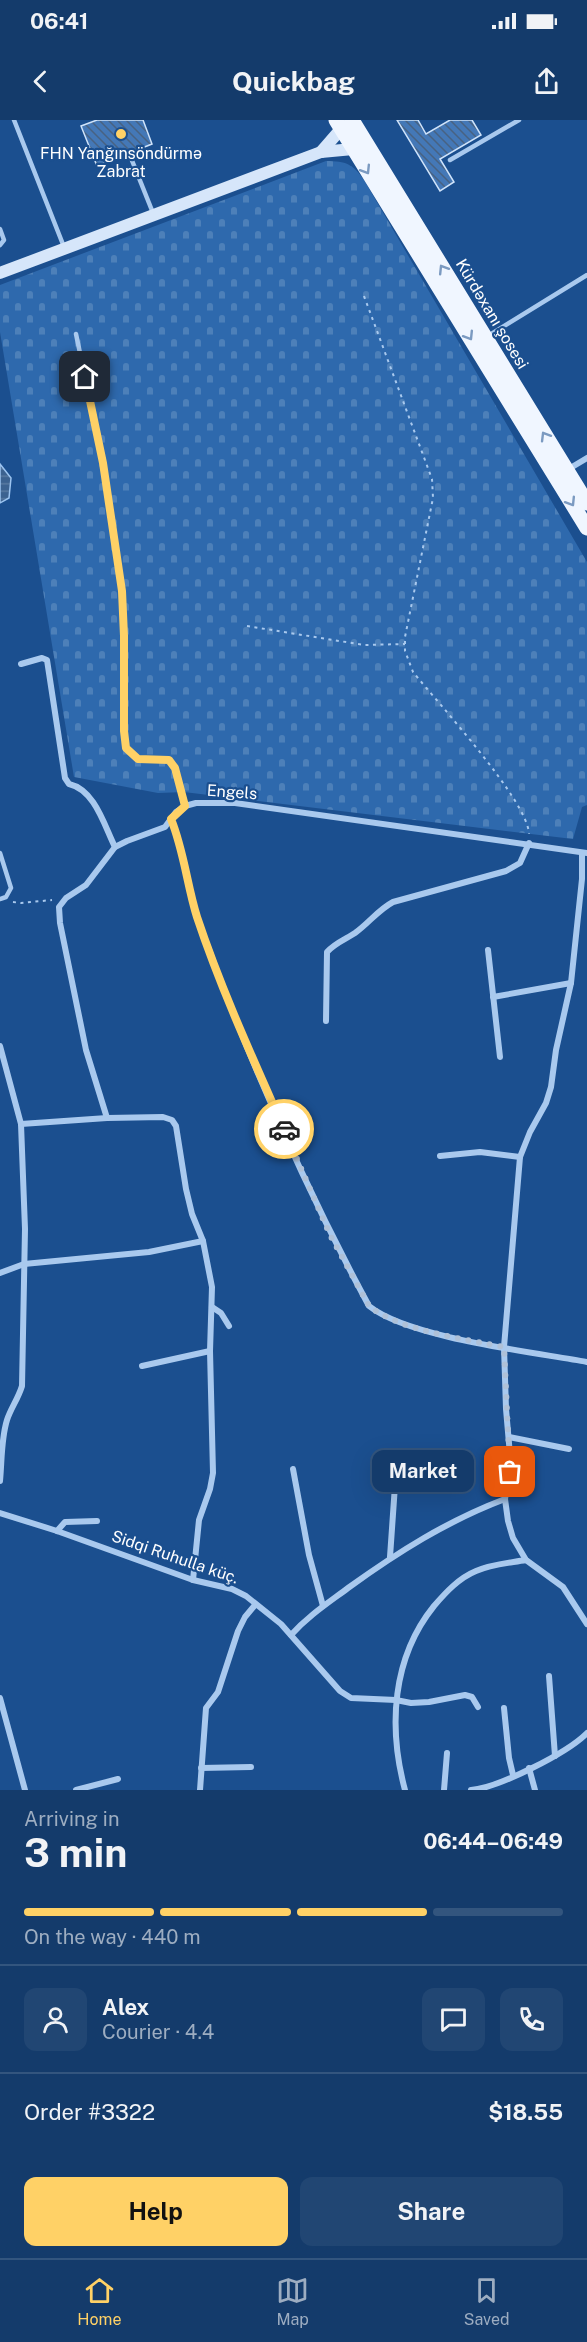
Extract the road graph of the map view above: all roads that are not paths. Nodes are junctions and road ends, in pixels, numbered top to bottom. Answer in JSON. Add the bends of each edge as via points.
{"nodes":[{"id":1,"x":14,"y":120,"type":"edge"},
{"id":2,"x":519,"y":120,"type":"edge"},
{"id":3,"x":347,"y":122,"type":"edge"},
{"id":4,"x":360,"y":146,"type":"junction"},
{"id":5,"x":321,"y":152,"type":"junction"},
{"id":6,"x":131,"y":158,"type":"dead end"},
{"id":7,"x":450,"y":160,"type":"dead end"},
{"id":8,"x":153,"y":215,"type":"junction"},
{"id":9,"x":0,"y":229,"type":"edge"},
{"id":10,"x":0,"y":245,"type":"edge"},
{"id":11,"x":65,"y":249,"type":"junction"},
{"id":12,"x":0,"y":273,"type":"edge"},
{"id":13,"x":587,"y":275,"type":"edge"},
{"id":14,"x":76,"y":334,"type":"dead end"},
{"id":15,"x":485,"y":338,"type":"junction"},
{"id":16,"x":587,"y":458,"type":"edge"},
{"id":17,"x":566,"y":470,"type":"junction"},
{"id":18,"x":587,"y":503,"type":"edge"},
{"id":19,"x":587,"y":528,"type":"edge"},
{"id":20,"x":21,"y":664,"type":"dead end"},
{"id":21,"x":185,"y":806,"type":"junction"},
{"id":22,"x":171,"y":819,"type":"junction"},
{"id":23,"x":530,"y":843,"type":"junction"},
{"id":24,"x":115,"y":847,"type":"junction"},
{"id":25,"x":0,"y":853,"type":"edge"},
{"id":26,"x":585,"y":853,"type":"edge"},
{"id":27,"x":3,"y":898,"type":"edge"},
{"id":28,"x":488,"y":950,"type":"dead end"},
{"id":29,"x":571,"y":983,"type":"junction"},
{"id":30,"x":493,"y":997,"type":"junction"},
{"id":31,"x":326,"y":1021,"type":"dead end"},
{"id":32,"x":0,"y":1047,"type":"edge"},
{"id":33,"x":500,"y":1057,"type":"dead end"},
{"id":34,"x":107,"y":1118,"type":"junction"},
{"id":35,"x":21,"y":1124,"type":"junction"},
{"id":36,"x":440,"y":1156,"type":"dead end"},
{"id":37,"x":520,"y":1157,"type":"junction"},
{"id":38,"x":203,"y":1241,"type":"junction"},
{"id":39,"x":24,"y":1264,"type":"junction"},
{"id":40,"x":0,"y":1273,"type":"edge"},
{"id":41,"x":212,"y":1307,"type":"junction"},
{"id":42,"x":229,"y":1326,"type":"dead end"},
{"id":43,"x":504,"y":1347,"type":"junction"},
{"id":44,"x":210,"y":1351,"type":"junction"},
{"id":45,"x":587,"y":1362,"type":"edge"},
{"id":46,"x":142,"y":1366,"type":"dead end"},
{"id":47,"x":508,"y":1437,"type":"junction"},
{"id":48,"x":569,"y":1449,"type":"dead end"},
{"id":49,"x":292,"y":1469,"type":"dead end"},
{"id":50,"x":396,"y":1471,"type":"dead end"},
{"id":51,"x":0,"y":1481,"type":"edge"},
{"id":52,"x":505,"y":1499,"type":"junction"},
{"id":53,"x":0,"y":1513,"type":"edge"},
{"id":54,"x":97,"y":1521,"type":"dead end"},
{"id":55,"x":57,"y":1531,"type":"junction"},
{"id":56,"x":390,"y":1557,"type":"junction"},
{"id":57,"x":526,"y":1560,"type":"junction"},
{"id":58,"x":193,"y":1580,"type":"junction"},
{"id":59,"x":255,"y":1605,"type":"junction"},
{"id":60,"x":323,"y":1606,"type":"junction"},
{"id":61,"x":587,"y":1624,"type":"edge"},
{"id":62,"x":291,"y":1635,"type":"junction"},
{"id":63,"x":549,"y":1676,"type":"dead end"},
{"id":64,"x":0,"y":1698,"type":"edge"},
{"id":65,"x":396,"y":1700,"type":"junction"},
{"id":66,"x":478,"y":1707,"type":"dead end"},
{"id":67,"x":504,"y":1708,"type":"dead end"},
{"id":68,"x":587,"y":1733,"type":"edge"},
{"id":69,"x":447,"y":1753,"type":"dead end"},
{"id":70,"x":555,"y":1756,"type":"junction"},
{"id":71,"x":251,"y":1767,"type":"dead end"},
{"id":72,"x":201,"y":1768,"type":"junction"},
{"id":73,"x":530,"y":1768,"type":"junction"},
{"id":74,"x":513,"y":1775,"type":"junction"},
{"id":75,"x":118,"y":1779,"type":"dead end"},
{"id":76,"x":25,"y":1790,"type":"edge"},
{"id":77,"x":76,"y":1790,"type":"edge"},
{"id":78,"x":200,"y":1790,"type":"edge"},
{"id":79,"x":405,"y":1790,"type":"edge"},
{"id":80,"x":444,"y":1790,"type":"edge"},
{"id":81,"x":471,"y":1790,"type":"edge"},
{"id":82,"x":477,"y":1790,"type":"edge"},
{"id":83,"x":535,"y":1790,"type":"edge"}],
"edges":[{"from":1,"to":11,"type":"lane"},
{"from":2,"to":7,"type":"lane"},
{"from":3,"to":4,"type":"main road"},
{"from":3,"to":5,"type":"street"},
{"from":4,"to":5,"type":"street"},
{"from":15,"to":4,"type":"main road","name":"Kürdəxanı şosesi","one_way":true},
{"from":4,"to":19,"type":"main road","one_way":true},
{"from":5,"to":8,"type":"street"},
{"from":6,"to":8,"type":"lane"},
{"from":8,"to":11,"type":"street"},
{"from":9,"to":10,"type":"lane","via":[[4,240]]},
{"from":11,"to":12,"type":"street"},
{"from":13,"to":15,"type":"lane"},
{"from":14,"to":21,"type":"lane","via":[[103,463],[122,591],[126,748],[138,759],[169,760],[175,768]]},
{"from":17,"to":15,"type":"main road","name":"Kürdəxanı şosesi","one_way":true},
{"from":16,"to":17,"type":"street"},
{"from":17,"to":18,"type":"main road","name":"Kürdəxanı şosesi"},
{"from":20,"to":24,"type":"street","via":[[47,660],[65,778],[89,796]]},
{"from":21,"to":22,"type":"street","name":"Engels"},
{"from":21,"to":23,"type":"street","name":"Engels","via":[[235,803]]},
{"from":22,"to":24,"type":"street","name":"Engels","via":[[165,827]]},
{"from":22,"to":43,"type":"street","via":[[197,917],[232,1011],[330,1235],[369,1306],[379,1314],[420,1328]]},
{"from":23,"to":26,"type":"street","name":"Engels"},
{"from":23,"to":31,"type":"street","via":[[520,863],[506,871],[393,902],[357,932],[331,947],[327,952]]},
{"from":24,"to":34,"type":"street","name":"Engels","via":[[86,885],[66,898],[58,913],[86,1050]]},
{"from":25,"to":27,"type":"lane","via":[[11,888]]},
{"from":26,"to":29,"type":"street"},
{"from":28,"to":30,"type":"street"},
{"from":29,"to":30,"type":"street"},
{"from":29,"to":37,"type":"street","via":[[549,1095]]},
{"from":30,"to":33,"type":"street"},
{"from":32,"to":35,"type":"street"},
{"from":34,"to":35,"type":"street"},
{"from":34,"to":38,"type":"street","via":[[172,1120],[192,1214]]},
{"from":35,"to":39,"type":"street"},
{"from":36,"to":37,"type":"street","via":[[480,1152]]},
{"from":37,"to":43,"type":"street"},
{"from":38,"to":39,"type":"street","via":[[148,1252]]},
{"from":38,"to":41,"type":"street","via":[[210,1268]]},
{"from":39,"to":40,"type":"street"},
{"from":39,"to":51,"type":"street","via":[[21,1386],[4,1431]]},
{"from":41,"to":42,"type":"street"},
{"from":41,"to":44,"type":"street"},
{"from":43,"to":45,"type":"street"},
{"from":43,"to":47,"type":"street"},
{"from":44,"to":46,"type":"street"},
{"from":44,"to":58,"type":"street","via":[[213,1473],[200,1520]]},
{"from":47,"to":48,"type":"street"},
{"from":47,"to":52,"type":"street","via":[[510,1472]]},
{"from":49,"to":60,"type":"street"},
{"from":50,"to":56,"type":"street"},
{"from":52,"to":56,"type":"street","via":[[468,1513]]},
{"from":52,"to":57,"type":"street","via":[[513,1538]]},
{"from":53,"to":55,"type":"street","name":"Sidqi Ruhulla küç."},
{"from":54,"to":55,"type":"street","via":[[65,1522]]},
{"from":55,"to":58,"type":"street","name":"Sidqi Ruhulla küç."},
{"from":56,"to":60,"type":"street"},
{"from":57,"to":61,"type":"street","via":[[563,1587]]},
{"from":57,"to":65,"type":"street","via":[[474,1571],[445,1593],[420,1623],[410,1643]]},
{"from":58,"to":59,"type":"street","name":"Sidqi Ruhulla küç.","via":[[232,1589]]},
{"from":59,"to":62,"type":"street","name":"Sidqi Ruhulla küç."},
{"from":59,"to":72,"type":"street","via":[[238,1632],[218,1692],[206,1708]]},
{"from":60,"to":62,"type":"street","via":[[304,1619]]},
{"from":62,"to":65,"type":"street","name":"Sidqi Ruhulla küç.","via":[[340,1691],[351,1698]]},
{"from":63,"to":70,"type":"street"},
{"from":64,"to":76,"type":"street"},
{"from":65,"to":66,"type":"street","name":"Sidqi Ruhulla küç.","via":[[429,1702],[465,1695],[472,1697]]},
{"from":65,"to":79,"type":"street","via":[[397,1752]]},
{"from":67,"to":74,"type":"street"},
{"from":68,"to":70,"type":"street"},
{"from":69,"to":80,"type":"street"},
{"from":70,"to":73,"type":"street"},
{"from":71,"to":72,"type":"street"},
{"from":72,"to":78,"type":"street"},
{"from":73,"to":74,"type":"street"},
{"from":73,"to":83,"type":"street"},
{"from":74,"to":82,"type":"street"},
{"from":75,"to":77,"type":"street"},
{"from":81,"to":82,"type":"street"}]}
